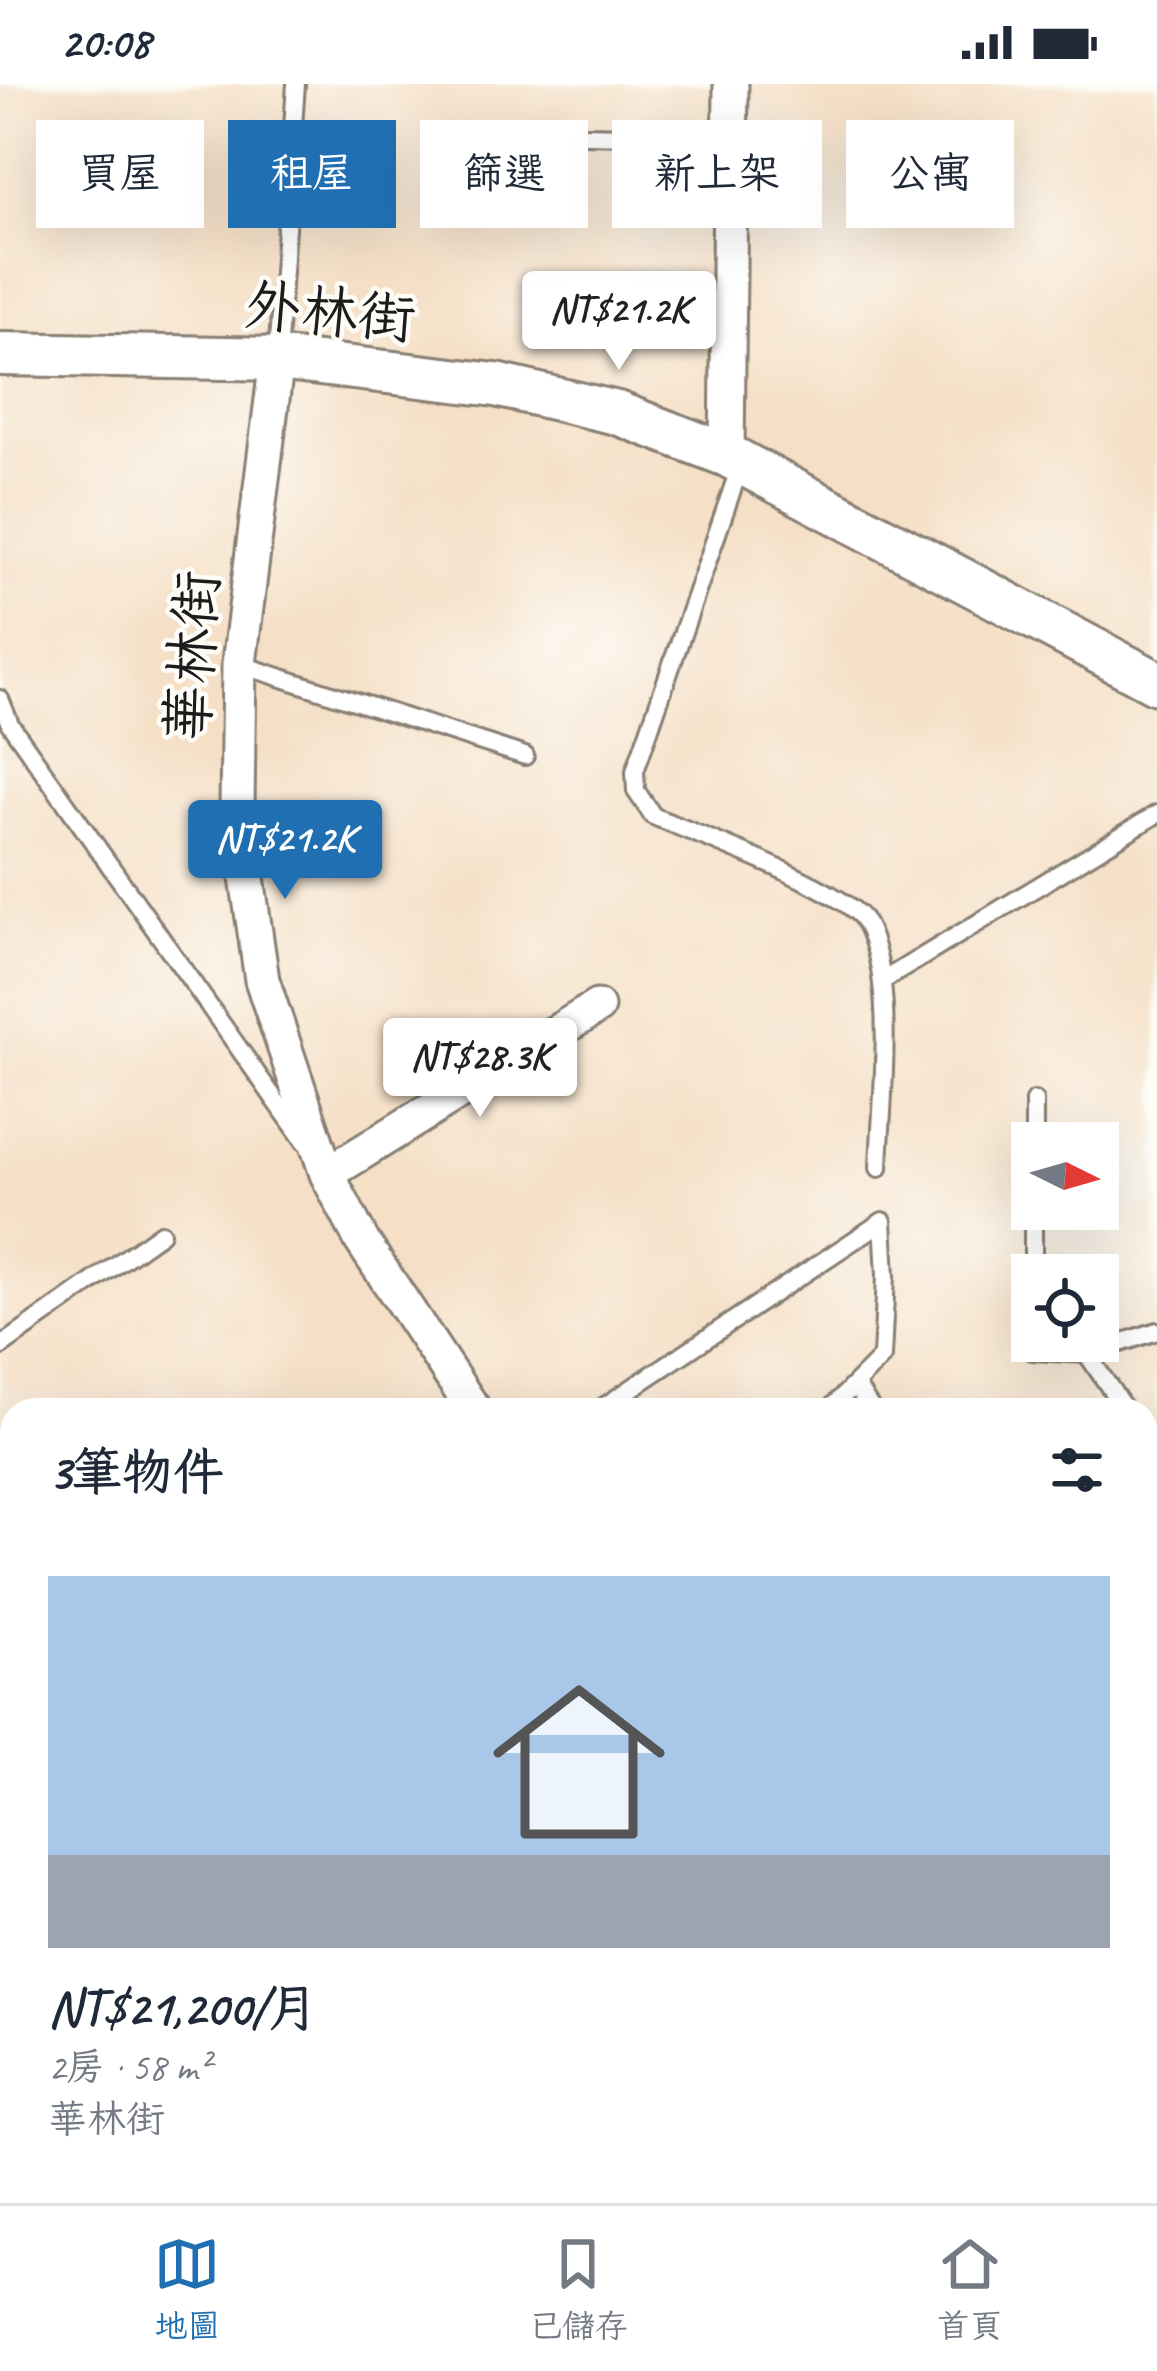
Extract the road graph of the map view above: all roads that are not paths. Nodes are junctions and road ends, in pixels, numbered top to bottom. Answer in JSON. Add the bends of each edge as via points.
{"nodes":[{"id":1,"x":296,"y":84,"type":"edge"},
{"id":2,"x":730,"y":84,"type":"edge"},
{"id":3,"x":731,"y":120,"type":"edge"},
{"id":4,"x":732,"y":228,"type":"edge"},
{"id":5,"x":0,"y":354,"type":"edge"},
{"id":6,"x":277,"y":359,"type":"junction"},
{"id":7,"x":734,"y":460,"type":"junction"},
{"id":8,"x":238,"y":664,"type":"junction"},
{"id":9,"x":1157,"y":683,"type":"edge"},
{"id":10,"x":0,"y":699,"type":"edge"},
{"id":11,"x":525,"y":756,"type":"dead end"},
{"id":12,"x":1157,"y":814,"type":"edge"},
{"id":13,"x":884,"y":980,"type":"junction"},
{"id":14,"x":597,"y":1007,"type":"dead end"},
{"id":15,"x":1034,"y":1101,"type":"dead end"},
{"id":16,"x":1034,"y":1122,"type":"edge"},
{"id":17,"x":879,"y":1168,"type":"dead end"},
{"id":18,"x":327,"y":1174,"type":"junction"},
{"id":19,"x":161,"y":1233,"type":"dead end"},
{"id":20,"x":1157,"y":1331,"type":"edge"},
{"id":21,"x":1119,"y":1343,"type":"edge"},
{"id":22,"x":0,"y":1347,"type":"edge"},
{"id":23,"x":1092,"y":1362,"type":"edge"},
{"id":24,"x":855,"y":1384,"type":"junction"},
{"id":25,"x":467,"y":1398,"type":"edge"},
{"id":26,"x":617,"y":1398,"type":"edge"},
{"id":27,"x":841,"y":1398,"type":"edge"},
{"id":28,"x":864,"y":1398,"type":"edge"},
{"id":29,"x":1117,"y":1398,"type":"edge"}],
"edges":[{"from":1,"to":6,"type":"lane"},
{"from":2,"to":3,"type":"street"},
{"from":4,"to":7,"type":"street"},
{"from":5,"to":6,"type":"street","name":"外林街"},
{"from":6,"to":7,"type":"street","name":"外林街","via":[[496,385],[617,412]]},
{"from":6,"to":8,"type":"street","name":"華林街"},
{"from":7,"to":9,"type":"street","name":"外林街"},
{"from":7,"to":13,"type":"lane","via":[[635,771],[636,791],[653,816],[824,891],[864,919]]},
{"from":8,"to":11,"type":"lane"},
{"from":8,"to":18,"type":"street","name":"華林街","via":[[237,809],[262,980]]},
{"from":10,"to":18,"type":"lane"},
{"from":12,"to":13,"type":"lane"},
{"from":13,"to":17,"type":"lane"},
{"from":14,"to":18,"type":"street"},
{"from":15,"to":16,"type":"lane"},
{"from":18,"to":25,"type":"street","name":"華林街"},
{"from":19,"to":22,"type":"lane"},
{"from":20,"to":21,"type":"lane"},
{"from":23,"to":29,"type":"lane"},
{"from":24,"to":26,"type":"lane","via":[[882,1357],[883,1221]]},
{"from":24,"to":27,"type":"lane"},
{"from":24,"to":28,"type":"lane"}]}
